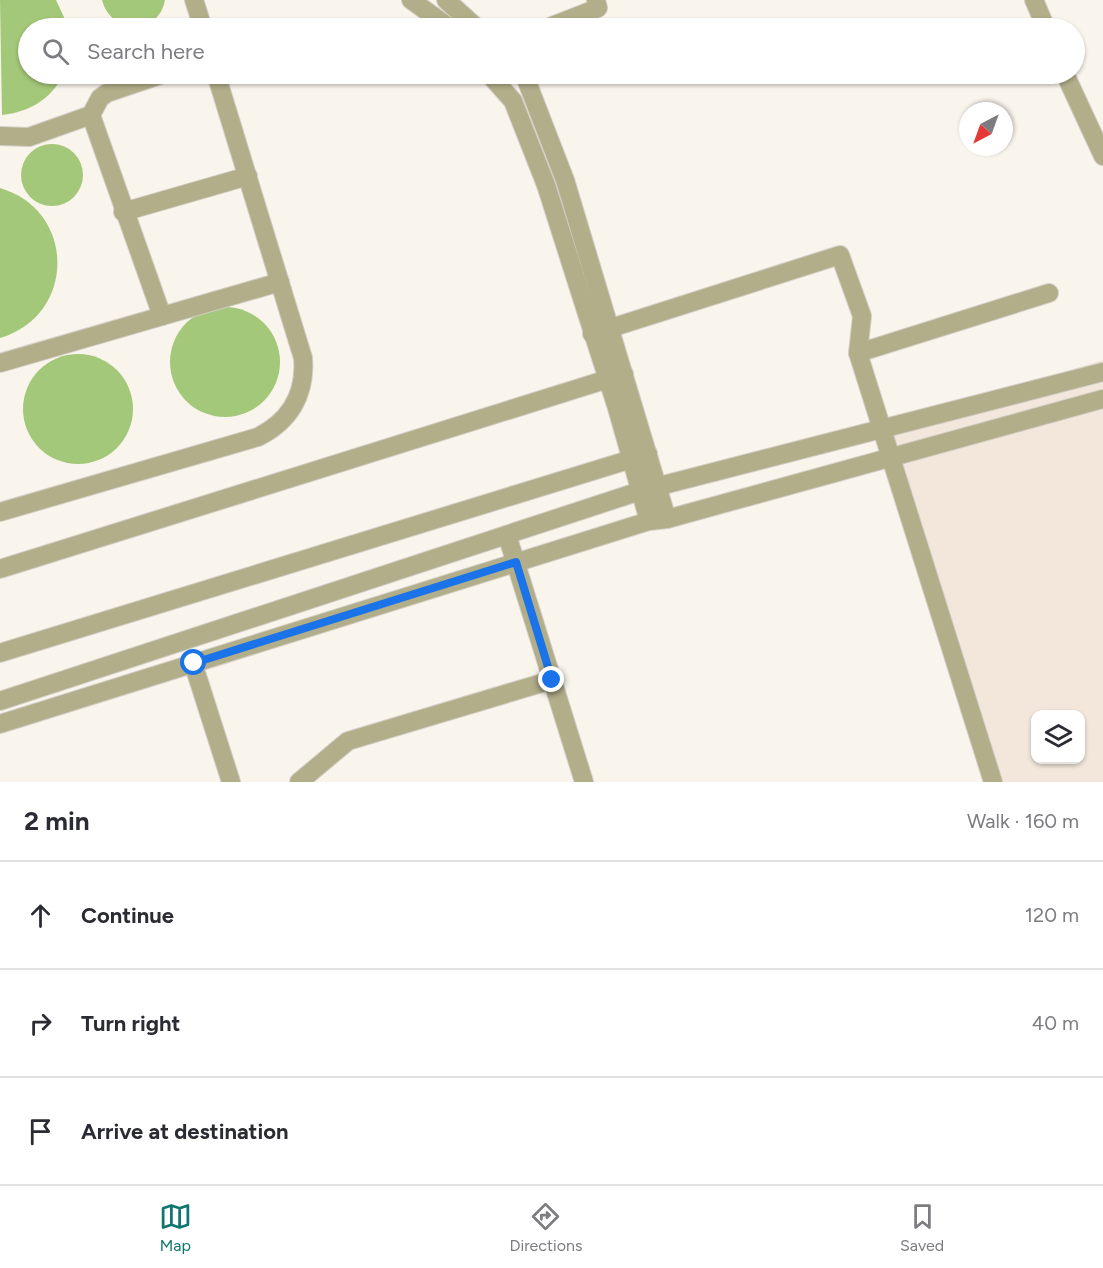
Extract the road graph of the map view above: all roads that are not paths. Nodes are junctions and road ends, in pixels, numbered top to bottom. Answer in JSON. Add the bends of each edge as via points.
{"nodes":[{"id":1,"x":194,"y":0,"type":"edge"},
{"id":2,"x":411,"y":0,"type":"edge"},
{"id":3,"x":446,"y":0,"type":"edge"},
{"id":4,"x":596,"y":0,"type":"edge"},
{"id":5,"x":1034,"y":0,"type":"edge"},
{"id":6,"x":199,"y":18,"type":"edge"},
{"id":7,"x":436,"y":18,"type":"edge"},
{"id":8,"x":466,"y":18,"type":"edge"},
{"id":9,"x":572,"y":18,"type":"edge"},
{"id":10,"x":1042,"y":18,"type":"edge"},
{"id":11,"x":134,"y":84,"type":"edge"},
{"id":12,"x":219,"y":84,"type":"edge"},
{"id":13,"x":498,"y":84,"type":"edge"},
{"id":14,"x":529,"y":84,"type":"edge"},
{"id":15,"x":1070,"y":84,"type":"edge"},
{"id":16,"x":91,"y":115,"type":"junction"},
{"id":17,"x":0,"y":136,"type":"edge"},
{"id":18,"x":1103,"y":156,"type":"edge"},
{"id":19,"x":248,"y":176,"type":"junction"},
{"id":20,"x":123,"y":212,"type":"junction"},
{"id":21,"x":280,"y":282,"type":"junction"},
{"id":22,"x":1049,"y":293,"type":"dead end"},
{"id":23,"x":162,"y":316,"type":"junction"},
{"id":24,"x":610,"y":329,"type":"junction"},
{"id":25,"x":592,"y":334,"type":"junction"},
{"id":26,"x":858,"y":353,"type":"junction"},
{"id":27,"x":0,"y":363,"type":"edge"},
{"id":28,"x":1103,"y":372,"type":"edge"},
{"id":29,"x":615,"y":376,"type":"junction"},
{"id":30,"x":1103,"y":399,"type":"edge"},
{"id":31,"x":882,"y":429,"type":"junction"},
{"id":32,"x":640,"y":457,"type":"junction"},
{"id":33,"x":890,"y":458,"type":"junction"},
{"id":34,"x":649,"y":489,"type":"junction"},
{"id":35,"x":0,"y":512,"type":"edge"},
{"id":36,"x":668,"y":519,"type":"junction"},
{"id":37,"x":649,"y":521,"type":"junction"},
{"id":38,"x":507,"y":535,"type":"junction"},
{"id":39,"x":516,"y":562,"type":"junction"},
{"id":40,"x":0,"y":569,"type":"edge"},
{"id":41,"x":0,"y":653,"type":"edge"},
{"id":42,"x":194,"y":663,"type":"junction"},
{"id":43,"x":552,"y":680,"type":"junction"},
{"id":44,"x":0,"y":701,"type":"edge"},
{"id":45,"x":0,"y":724,"type":"edge"},
{"id":46,"x":231,"y":782,"type":"edge"},
{"id":47,"x":299,"y":782,"type":"edge"},
{"id":48,"x":584,"y":782,"type":"edge"},
{"id":49,"x":993,"y":782,"type":"edge"}],
"edges":[{"from":1,"to":6,"type":"street"},
{"from":2,"to":7,"type":"street"},
{"from":3,"to":8,"type":"street"},
{"from":4,"to":9,"type":"street","via":[[598,8]]},
{"from":5,"to":10,"type":"street"},
{"from":11,"to":16,"type":"street","via":[[100,98]]},
{"from":12,"to":19,"type":"street"},
{"from":13,"to":25,"type":"street","via":[[513,101],[546,185]]},
{"from":14,"to":24,"type":"street","via":[[565,180]]},
{"from":15,"to":18,"type":"street"},
{"from":16,"to":17,"type":"street","via":[[29,137]]},
{"from":16,"to":20,"type":"street"},
{"from":19,"to":20,"type":"street"},
{"from":19,"to":21,"type":"street"},
{"from":20,"to":23,"type":"street"},
{"from":21,"to":23,"type":"street"},
{"from":21,"to":35,"type":"street","via":[[304,371],[299,396],[278,425],[258,437]]},
{"from":22,"to":26,"type":"street"},
{"from":23,"to":27,"type":"street"},
{"from":24,"to":25,"type":"street"},
{"from":24,"to":26,"type":"street","via":[[840,255],[862,316]]},
{"from":24,"to":29,"type":"street"},
{"from":25,"to":29,"type":"street"},
{"from":26,"to":31,"type":"street"},
{"from":28,"to":31,"type":"street"},
{"from":29,"to":32,"type":"street"},
{"from":29,"to":40,"type":"street"},
{"from":30,"to":33,"type":"street"},
{"from":31,"to":33,"type":"street"},
{"from":31,"to":34,"type":"street"},
{"from":32,"to":34,"type":"street"},
{"from":32,"to":41,"type":"street"},
{"from":33,"to":36,"type":"street"},
{"from":33,"to":49,"type":"street"},
{"from":34,"to":36,"type":"street"},
{"from":34,"to":37,"type":"street"},
{"from":34,"to":38,"type":"street"},
{"from":36,"to":37,"type":"street"},
{"from":37,"to":39,"type":"street"},
{"from":38,"to":39,"type":"street"},
{"from":38,"to":44,"type":"street"},
{"from":39,"to":42,"type":"street"},
{"from":39,"to":43,"type":"street"},
{"from":42,"to":45,"type":"street"},
{"from":42,"to":46,"type":"street"},
{"from":43,"to":47,"type":"street","via":[[348,741]]},
{"from":43,"to":48,"type":"street"}]}
